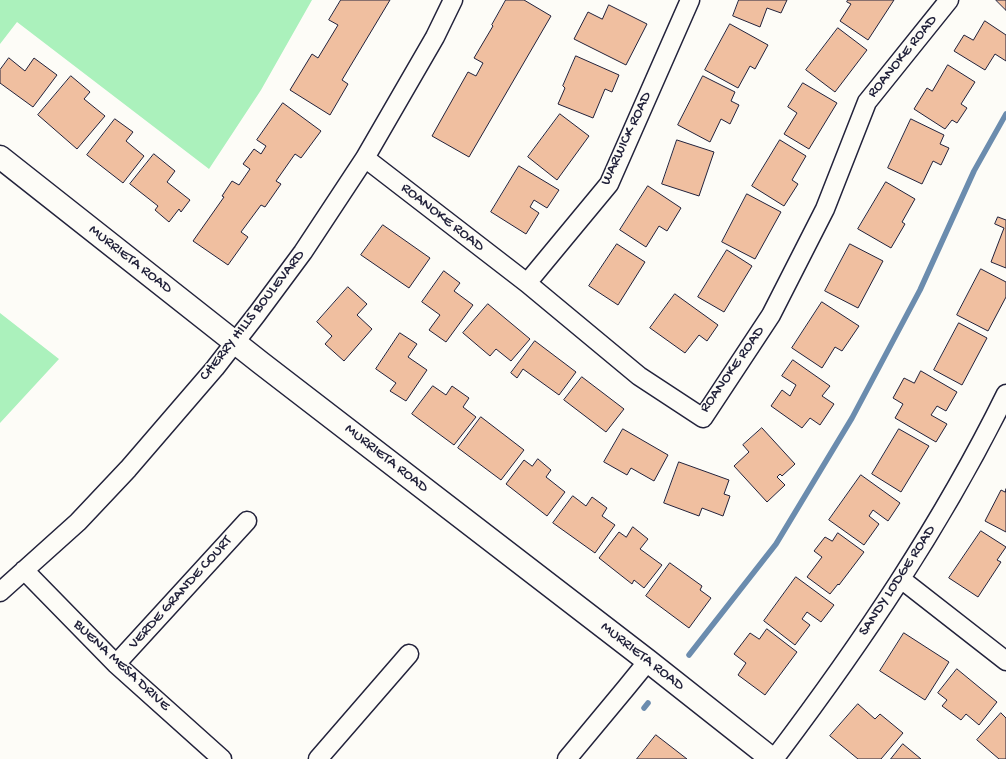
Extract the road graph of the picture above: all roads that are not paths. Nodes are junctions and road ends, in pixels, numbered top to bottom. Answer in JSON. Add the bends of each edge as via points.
{"nodes":[{"id":1,"x":453,"y":0,"type":"edge"},
{"id":2,"x":690,"y":0,"type":"edge"},
{"id":3,"x":949,"y":0,"type":"edge"},
{"id":4,"x":0,"y":157,"type":"edge"},
{"id":5,"x":365,"y":158,"type":"junction"},
{"id":6,"x":527,"y":283,"type":"junction"},
{"id":7,"x":234,"y":342,"type":"junction"},
{"id":8,"x":1006,"y":394,"type":"edge"},
{"id":9,"x":247,"y":521,"type":"dead end"},
{"id":10,"x":24,"y":570,"type":"junction"},
{"id":11,"x":901,"y":579,"type":"junction"},
{"id":12,"x":0,"y":592,"type":"edge"},
{"id":13,"x":409,"y":654,"type":"dead end"},
{"id":14,"x":648,"y":661,"type":"junction"},
{"id":15,"x":1006,"y":661,"type":"edge"},
{"id":16,"x":116,"y":664,"type":"junction"},
{"id":17,"x":222,"y":759,"type":"edge"},
{"id":18,"x":318,"y":759,"type":"edge"},
{"id":19,"x":567,"y":759,"type":"edge"},
{"id":20,"x":773,"y":759,"type":"edge"}],
"edges":[{"from":1,"to":5,"type":"street","name":"CHERRY HILLS BOULEVARD","via":[[435,37]]},
{"from":2,"to":6,"type":"street","name":"WARWICK ROAD","via":[[609,184]]},
{"from":3,"to":6,"type":"street","name":"ROANOKE ROAD","via":[[867,102],[825,209],[771,315],[703,418],[639,376]]},
{"from":4,"to":7,"type":"main road","name":"MURRIETA ROAD"},
{"from":5,"to":6,"type":"street","name":"ROANOKE ROAD"},
{"from":5,"to":7,"type":"street","name":"CHERRY HILLS BOULEVARD","via":[[303,252],[258,314]]},
{"from":7,"to":10,"type":"street","name":"CHERRY HILLS BOULEVARD","via":[[215,368],[128,469],[78,522]]},
{"from":7,"to":14,"type":"main road","name":"MURRIETA ROAD"},
{"from":8,"to":11,"type":"street","name":"SANDY LODGE ROAD","via":[[952,495]]},
{"from":9,"to":16,"type":"street","name":"VERDE GRANDE COURT"},
{"from":10,"to":12,"type":"street","name":"CHERRY HILLS BOULEVARD"},
{"from":10,"to":16,"type":"street","name":"BUENA MESA DRIVE"},
{"from":11,"to":15,"type":"street"},
{"from":11,"to":20,"type":"street","name":"SANDY LODGE ROAD","via":[[852,652]]},
{"from":13,"to":18,"type":"street"},
{"from":14,"to":19,"type":"street"},
{"from":14,"to":20,"type":"main road","name":"MURRIETA ROAD"},
{"from":16,"to":17,"type":"street","name":"BUENA MESA DRIVE"}]}
